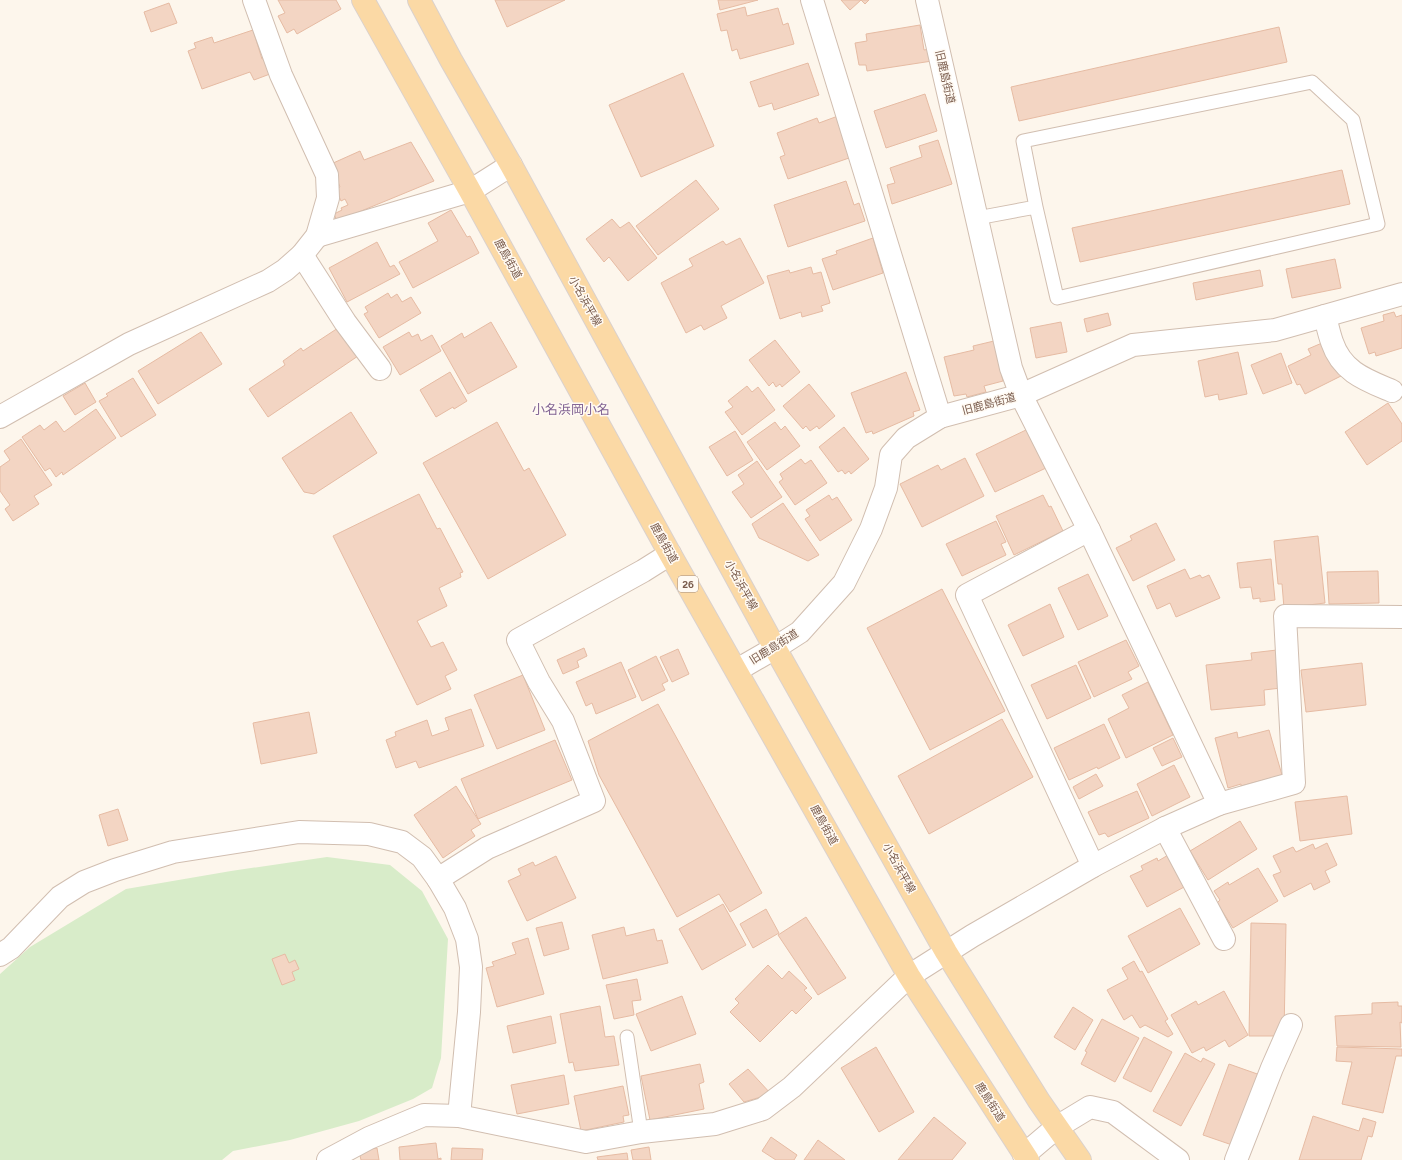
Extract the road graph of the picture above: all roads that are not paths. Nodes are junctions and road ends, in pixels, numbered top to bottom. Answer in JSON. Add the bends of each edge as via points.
{"nodes":[{"id":1,"x":254,"y":0,"type":"edge"},
{"id":2,"x":363,"y":0,"type":"edge"},
{"id":3,"x":419,"y":0,"type":"edge"},
{"id":4,"x":812,"y":0,"type":"edge"},
{"id":5,"x":927,"y":0,"type":"edge"},
{"id":6,"x":510,"y":165,"type":"junction"},
{"id":7,"x":470,"y":192,"type":"junction"},
{"id":8,"x":1036,"y":207,"type":"junction"},
{"id":9,"x":977,"y":218,"type":"junction"},
{"id":10,"x":317,"y":236,"type":"junction"},
{"id":11,"x":302,"y":255,"type":"junction"},
{"id":12,"x":1402,"y":294,"type":"edge"},
{"id":13,"x":1325,"y":316,"type":"junction"},
{"id":14,"x":380,"y":368,"type":"dead end"},
{"id":15,"x":1392,"y":391,"type":"dead end"},
{"id":16,"x":1021,"y":395,"type":"junction"},
{"id":17,"x":0,"y":417,"type":"edge"},
{"id":18,"x":940,"y":417,"type":"junction"},
{"id":19,"x":1089,"y":530,"type":"junction"},
{"id":20,"x":670,"y":554,"type":"junction"},
{"id":21,"x":1402,"y":617,"type":"edge"},
{"id":22,"x":775,"y":648,"type":"junction"},
{"id":23,"x":737,"y":670,"type":"junction"},
{"id":24,"x":1219,"y":804,"type":"junction"},
{"id":25,"x":1165,"y":828,"type":"junction"},
{"id":26,"x":1093,"y":866,"type":"junction"},
{"id":27,"x":438,"y":879,"type":"junction"},
{"id":28,"x":1224,"y":940,"type":"dead end"},
{"id":29,"x":946,"y":952,"type":"junction"},
{"id":30,"x":0,"y":955,"type":"edge"},
{"id":31,"x":909,"y":976,"type":"junction"},
{"id":32,"x":1291,"y":1025,"type":"dead end"},
{"id":33,"x":627,"y":1037,"type":"dead end"},
{"id":34,"x":459,"y":1116,"type":"junction"},
{"id":35,"x":1058,"y":1127,"type":"junction"},
{"id":36,"x":641,"y":1132,"type":"junction"},
{"id":37,"x":586,"y":1151,"type":"edge"},
{"id":38,"x":1026,"y":1157,"type":"edge"},
{"id":39,"x":328,"y":1160,"type":"edge"},
{"id":40,"x":1080,"y":1160,"type":"edge"},
{"id":41,"x":1178,"y":1160,"type":"edge"},
{"id":42,"x":1236,"y":1160,"type":"edge"}],
"edges":[{"from":1,"to":10,"type":"street","via":[[281,75],[327,175],[328,198]]},
{"from":2,"to":7,"type":"main road","name":"鹿島街道","number":"26"},
{"from":3,"to":6,"type":"main road","name":"小名浜平線"},
{"from":4,"to":18,"type":"street"},
{"from":5,"to":9,"type":"street","name":"旧鹿島街道"},
{"from":6,"to":7,"type":"street"},
{"from":6,"to":22,"type":"main road","name":"小名浜平線"},
{"from":7,"to":10,"type":"street"},
{"from":7,"to":20,"type":"main road","name":"鹿島街道","number":"26"},
{"from":8,"to":8,"type":"lane","via":[[1057,298],[1378,224],[1353,120],[1312,82],[1023,141]]},
{"from":8,"to":9,"type":"lane"},
{"from":9,"to":16,"type":"street","name":"旧鹿島街道","via":[[1011,368]]},
{"from":10,"to":11,"type":"street"},
{"from":11,"to":14,"type":"street","via":[[345,322]]},
{"from":11,"to":17,"type":"street","via":[[268,281],[129,344]]},
{"from":12,"to":13,"type":"street"},
{"from":13,"to":15,"type":"street","via":[[1332,344],[1352,372]]},
{"from":13,"to":16,"type":"street","via":[[1276,330],[1133,345]]},
{"from":16,"to":18,"type":"street","name":"旧鹿島街道"},
{"from":16,"to":19,"type":"street"},
{"from":18,"to":22,"type":"street","name":"旧鹿島街道","via":[[906,438],[891,455],[886,488],[871,529],[844,583],[800,632]]},
{"from":19,"to":24,"type":"street"},
{"from":19,"to":26,"type":"street","via":[[967,596]]},
{"from":20,"to":23,"type":"main road","name":"鹿島街道","number":"26"},
{"from":20,"to":27,"type":"street","via":[[518,640],[563,721],[594,801],[487,848]]},
{"from":21,"to":24,"type":"street","via":[[1285,616],[1294,783]]},
{"from":22,"to":23,"type":"street","name":"旧鹿島街道"},
{"from":22,"to":29,"type":"main road","name":"小名浜平線"},
{"from":23,"to":31,"type":"main road","name":"鹿島街道","number":"26"},
{"from":24,"to":25,"type":"street"},
{"from":25,"to":26,"type":"street"},
{"from":25,"to":28,"type":"street"},
{"from":26,"to":29,"type":"street"},
{"from":27,"to":30,"type":"street","via":[[422,857],[402,842],[369,834],[299,832],[173,852],[84,882],[60,897]]},
{"from":27,"to":34,"type":"street","via":[[455,908],[467,939],[471,967]]},
{"from":29,"to":31,"type":"street"},
{"from":29,"to":35,"type":"main road","name":"小名浜平線"},
{"from":31,"to":36,"type":"street","via":[[792,1087],[763,1109],[715,1124]]},
{"from":31,"to":38,"type":"main road","name":"鹿島街道","number":"26"},
{"from":32,"to":42,"type":"street"},
{"from":33,"to":36,"type":"lane"},
{"from":34,"to":37,"type":"street"},
{"from":34,"to":39,"type":"street","via":[[424,1115],[369,1138]]},
{"from":35,"to":38,"type":"street"},
{"from":35,"to":40,"type":"main road","name":"小名浜平線"},
{"from":35,"to":41,"type":"street","via":[[1090,1107],[1113,1112]]},
{"from":36,"to":37,"type":"street"}]}
